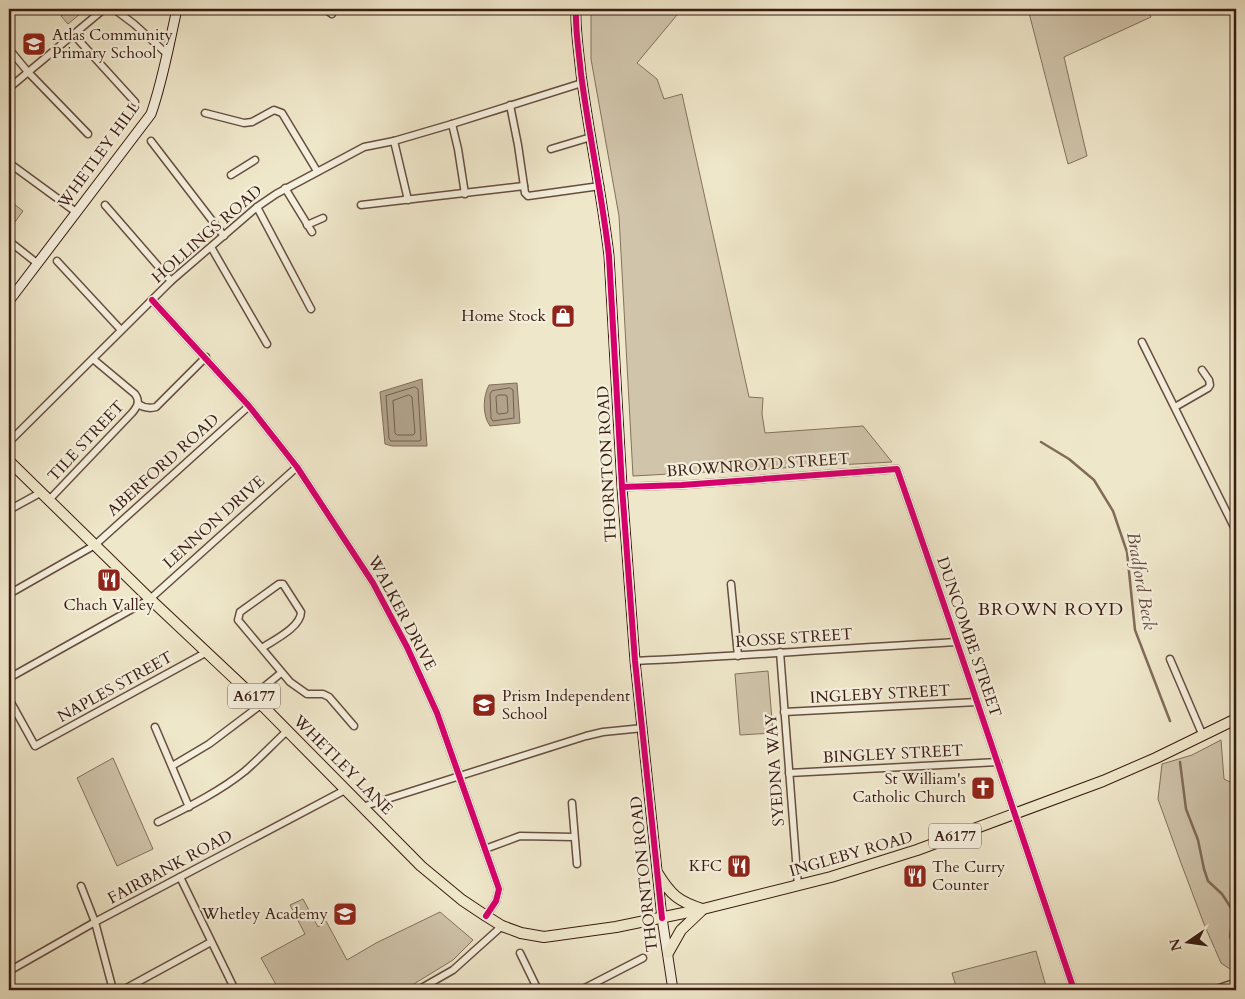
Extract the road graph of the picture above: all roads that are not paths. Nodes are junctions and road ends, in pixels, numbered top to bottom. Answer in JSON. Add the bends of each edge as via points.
{"nodes":[{"id":1,"x":104,"y":9,"type":"edge"},
{"id":2,"x":114,"y":9,"type":"edge"},
{"id":3,"x":177,"y":9,"type":"edge"},
{"id":4,"x":325,"y":9,"type":"edge"},
{"id":5,"x":576,"y":9,"type":"edge"},
{"id":6,"x":332,"y":14,"type":"dead end"},
{"id":7,"x":73,"y":34,"type":"junction"},
{"id":8,"x":9,"y":49,"type":"edge"},
{"id":9,"x":166,"y":53,"type":"junction"},
{"id":10,"x":28,"y":72,"type":"junction"},
{"id":11,"x":582,"y":83,"type":"junction"},
{"id":12,"x":9,"y":88,"type":"edge"},
{"id":13,"x":135,"y":102,"type":"dead end"},
{"id":14,"x":510,"y":105,"type":"junction"},
{"id":15,"x":205,"y":113,"type":"dead end"},
{"id":16,"x":452,"y":124,"type":"junction"},
{"id":17,"x":88,"y":134,"type":"dead end"},
{"id":18,"x":591,"y":137,"type":"junction"},
{"id":19,"x":151,"y":141,"type":"dead end"},
{"id":20,"x":394,"y":141,"type":"junction"},
{"id":21,"x":551,"y":149,"type":"dead end"},
{"id":22,"x":255,"y":160,"type":"dead end"},
{"id":23,"x":9,"y":163,"type":"edge"},
{"id":24,"x":317,"y":171,"type":"junction"},
{"id":25,"x":231,"y":175,"type":"dead end"},
{"id":26,"x":524,"y":186,"type":"junction"},
{"id":27,"x":600,"y":186,"type":"junction"},
{"id":28,"x":285,"y":188,"type":"junction"},
{"id":29,"x":465,"y":194,"type":"junction"},
{"id":30,"x":408,"y":200,"type":"junction"},
{"id":31,"x":105,"y":205,"type":"dead end"},
{"id":32,"x":362,"y":205,"type":"dead end"},
{"id":33,"x":257,"y":207,"type":"junction"},
{"id":34,"x":76,"y":212,"type":"junction"},
{"id":35,"x":323,"y":218,"type":"dead end"},
{"id":36,"x":307,"y":225,"type":"junction"},
{"id":37,"x":312,"y":232,"type":"dead end"},
{"id":38,"x":224,"y":236,"type":"junction"},
{"id":39,"x":9,"y":242,"type":"edge"},
{"id":40,"x":211,"y":247,"type":"junction"},
{"id":41,"x":57,"y":261,"type":"dead end"},
{"id":42,"x":38,"y":264,"type":"junction"},
{"id":43,"x":171,"y":281,"type":"junction"},
{"id":44,"x":152,"y":300,"type":"junction"},
{"id":45,"x":9,"y":301,"type":"edge"},
{"id":46,"x":311,"y":309,"type":"dead end"},
{"id":47,"x":121,"y":330,"type":"junction"},
{"id":48,"x":1142,"y":342,"type":"dead end"},
{"id":49,"x":267,"y":344,"type":"dead end"},
{"id":50,"x":206,"y":356,"type":"junction"},
{"id":51,"x":93,"y":358,"type":"junction"},
{"id":52,"x":1202,"y":370,"type":"dead end"},
{"id":53,"x":138,"y":404,"type":"junction"},
{"id":54,"x":249,"y":406,"type":"junction"},
{"id":55,"x":1174,"y":408,"type":"junction"},
{"id":56,"x":9,"y":442,"type":"edge"},
{"id":57,"x":9,"y":461,"type":"edge"},
{"id":58,"x":297,"y":467,"type":"junction"},
{"id":59,"x":897,"y":469,"type":"joint"},
{"id":60,"x":622,"y":487,"type":"junction"},
{"id":61,"x":40,"y":493,"type":"junction"},
{"id":62,"x":48,"y":501,"type":"junction"},
{"id":63,"x":9,"y":510,"type":"edge"},
{"id":64,"x":1234,"y":519,"type":"edge"},
{"id":65,"x":1236,"y":530,"type":"edge"},
{"id":66,"x":95,"y":545,"type":"junction"},
{"id":67,"x":731,"y":584,"type":"dead end"},
{"id":68,"x":9,"y":594,"type":"edge"},
{"id":69,"x":150,"y":598,"type":"junction"},
{"id":70,"x":956,"y":642,"type":"junction"},
{"id":71,"x":262,"y":648,"type":"junction"},
{"id":72,"x":207,"y":652,"type":"junction"},
{"id":73,"x":780,"y":652,"type":"junction"},
{"id":74,"x":738,"y":656,"type":"junction"},
{"id":75,"x":1170,"y":659,"type":"dead end"},
{"id":76,"x":635,"y":661,"type":"junction"},
{"id":77,"x":281,"y":673,"type":"junction"},
{"id":78,"x":9,"y":678,"type":"edge"},
{"id":79,"x":254,"y":696,"type":"junction"},
{"id":80,"x":9,"y":699,"type":"edge"},
{"id":81,"x":977,"y":702,"type":"junction"},
{"id":82,"x":262,"y":704,"type":"junction"},
{"id":83,"x":784,"y":712,"type":"junction"},
{"id":84,"x":1236,"y":719,"type":"edge"},
{"id":85,"x":354,"y":726,"type":"dead end"},
{"id":86,"x":155,"y":727,"type":"dead end"},
{"id":87,"x":643,"y":728,"type":"junction"},
{"id":88,"x":287,"y":730,"type":"junction"},
{"id":89,"x":1203,"y":736,"type":"junction"},
{"id":90,"x":998,"y":762,"type":"junction"},
{"id":91,"x":172,"y":766,"type":"junction"},
{"id":92,"x":789,"y":773,"type":"junction"},
{"id":93,"x":459,"y":777,"type":"junction"},
{"id":94,"x":345,"y":790,"type":"junction"},
{"id":95,"x":572,"y":803,"type":"dead end"},
{"id":96,"x":189,"y":807,"type":"junction"},
{"id":97,"x":362,"y":807,"type":"junction"},
{"id":98,"x":1014,"y":815,"type":"junction"},
{"id":99,"x":158,"y":822,"type":"dead end"},
{"id":100,"x":574,"y":837,"type":"junction"},
{"id":101,"x":485,"y":849,"type":"junction"},
{"id":102,"x":576,"y":864,"type":"dead end"},
{"id":103,"x":658,"y":874,"type":"junction"},
{"id":104,"x":180,"y":878,"type":"junction"},
{"id":105,"x":81,"y":886,"type":"dead end"},
{"id":106,"x":798,"y":886,"type":"junction"},
{"id":107,"x":702,"y":910,"type":"junction"},
{"id":108,"x":486,"y":916,"type":"junction"},
{"id":109,"x":662,"y":918,"type":"junction"},
{"id":110,"x":95,"y":922,"type":"junction"},
{"id":111,"x":502,"y":926,"type":"junction"},
{"id":112,"x":211,"y":942,"type":"junction"},
{"id":113,"x":520,"y":953,"type":"dead end"},
{"id":114,"x":668,"y":953,"type":"junction"},
{"id":115,"x":643,"y":958,"type":"dead end"},
{"id":116,"x":9,"y":971,"type":"edge"},
{"id":117,"x":1231,"y":984,"type":"dead end"},
{"id":118,"x":113,"y":990,"type":"edge"},
{"id":119,"x":123,"y":990,"type":"edge"},
{"id":120,"x":235,"y":990,"type":"edge"},
{"id":121,"x":418,"y":990,"type":"edge"},
{"id":122,"x":538,"y":990,"type":"edge"},
{"id":123,"x":581,"y":990,"type":"edge"},
{"id":124,"x":673,"y":990,"type":"edge"},
{"id":125,"x":1074,"y":990,"type":"edge"},
{"id":126,"x":1213,"y":990,"type":"edge"}],
"edges":[{"from":1,"to":7,"type":"street"},
{"from":2,"to":9,"type":"street"},
{"from":3,"to":9,"type":"main road","name":"WHETLEY HILL"},
{"from":4,"to":6,"type":"street"},
{"from":5,"to":11,"type":"main road","name":"THORNTON ROAD"},
{"from":7,"to":10,"type":"street"},
{"from":7,"to":13,"type":"street"},
{"from":8,"to":10,"type":"street"},
{"from":9,"to":34,"type":"main road","name":"WHETLEY HILL","via":[[160,90],[151,114]]},
{"from":10,"to":12,"type":"street"},
{"from":10,"to":17,"type":"street"},
{"from":11,"to":14,"type":"street","name":"HOLLINGS ROAD"},
{"from":11,"to":18,"type":"main road","name":"THORNTON ROAD"},
{"from":14,"to":16,"type":"street","name":"HOLLINGS ROAD"},
{"from":14,"to":26,"type":"street"},
{"from":15,"to":24,"type":"street","via":[[244,123],[274,110],[282,113]]},
{"from":16,"to":20,"type":"street","name":"HOLLINGS ROAD"},
{"from":16,"to":29,"type":"street"},
{"from":18,"to":21,"type":"street"},
{"from":18,"to":27,"type":"main road","name":"THORNTON ROAD"},
{"from":19,"to":38,"type":"street"},
{"from":20,"to":24,"type":"street","name":"HOLLINGS ROAD","via":[[364,147]]},
{"from":20,"to":30,"type":"street"},
{"from":22,"to":25,"type":"street"},
{"from":23,"to":34,"type":"street"},
{"from":24,"to":28,"type":"street","name":"HOLLINGS ROAD"},
{"from":26,"to":27,"type":"street","via":[[528,196]]},
{"from":26,"to":29,"type":"street"},
{"from":27,"to":60,"type":"main road","name":"THORNTON ROAD","via":[[609,256]]},
{"from":28,"to":33,"type":"street","name":"HOLLINGS ROAD"},
{"from":28,"to":36,"type":"street"},
{"from":29,"to":30,"type":"street"},
{"from":30,"to":32,"type":"street"},
{"from":31,"to":43,"type":"street"},
{"from":33,"to":38,"type":"street","name":"HOLLINGS ROAD"},
{"from":33,"to":46,"type":"street"},
{"from":34,"to":42,"type":"main road","name":"WHETLEY HILL"},
{"from":35,"to":36,"type":"street"},
{"from":36,"to":37,"type":"street"},
{"from":38,"to":40,"type":"street","name":"HOLLINGS ROAD"},
{"from":39,"to":42,"type":"street"},
{"from":40,"to":43,"type":"street","name":"HOLLINGS ROAD"},
{"from":40,"to":49,"type":"street"},
{"from":41,"to":47,"type":"street"},
{"from":42,"to":45,"type":"main road","name":"WHETLEY HILL"},
{"from":43,"to":44,"type":"street","name":"HOLLINGS ROAD"},
{"from":44,"to":47,"type":"street","name":"HOLLINGS ROAD"},
{"from":44,"to":50,"type":"street","name":"WALKER DRIVE"},
{"from":47,"to":51,"type":"street","name":"HOLLINGS ROAD"},
{"from":48,"to":55,"type":"street"},
{"from":50,"to":53,"type":"street","via":[[156,407],[143,408]]},
{"from":50,"to":54,"type":"street","name":"WALKER DRIVE"},
{"from":51,"to":53,"type":"street","name":"TILE STREET","via":[[136,394]]},
{"from":51,"to":56,"type":"street","name":"HOLLINGS ROAD"},
{"from":52,"to":55,"type":"street","via":[[1209,380],[1208,388]]},
{"from":53,"to":62,"type":"street","name":"TILE STREET"},
{"from":54,"to":58,"type":"street","name":"WALKER DRIVE"},
{"from":54,"to":66,"type":"street","name":"ABERFORD ROAD"},
{"from":55,"to":64,"type":"street"},
{"from":57,"to":61,"type":"main road","name":"WHETLEY LANE","number":"A6177"},
{"from":58,"to":69,"type":"street","name":"LENNON DRIVE"},
{"from":58,"to":93,"type":"street","name":"WALKER DRIVE","via":[[373,583],[407,647],[437,713]]},
{"from":59,"to":60,"type":"street","name":"BROWNROYD STREET"},
{"from":59,"to":70,"type":"street","name":"DUNCOMBE STREET"},
{"from":60,"to":76,"type":"main road","name":"THORNTON ROAD"},
{"from":61,"to":62,"type":"main road","name":"WHETLEY LANE","number":"A6177"},
{"from":61,"to":63,"type":"street"},
{"from":62,"to":66,"type":"main road","name":"WHETLEY LANE","number":"A6177"},
{"from":64,"to":65,"type":"street"},
{"from":66,"to":68,"type":"street","name":"ABERFORD ROAD"},
{"from":66,"to":69,"type":"main road","name":"WHETLEY LANE","number":"A6177"},
{"from":67,"to":74,"type":"street"},
{"from":69,"to":72,"type":"main road","name":"WHETLEY LANE","number":"A6177"},
{"from":69,"to":78,"type":"street","name":"LENNON DRIVE"},
{"from":70,"to":73,"type":"street","name":"ROSSE STREET"},
{"from":70,"to":81,"type":"street","name":"DUNCOMBE STREET"},
{"from":71,"to":71,"type":"street","via":[[238,620],[240,612],[279,584],[284,584],[301,612],[301,618]]},
{"from":71,"to":77,"type":"street"},
{"from":72,"to":79,"type":"main road","name":"WHETLEY LANE","number":"A6177"},
{"from":72,"to":80,"type":"street","name":"NAPLES STREET","via":[[35,746]]},
{"from":73,"to":74,"type":"street","name":"ROSSE STREET"},
{"from":73,"to":83,"type":"street","name":"SYEDNA WAY"},
{"from":74,"to":76,"type":"street","name":"ROSSE STREET"},
{"from":75,"to":89,"type":"street"},
{"from":76,"to":87,"type":"main road","name":"THORNTON ROAD"},
{"from":77,"to":79,"type":"street"},
{"from":77,"to":85,"type":"street","via":[[307,694],[328,697]]},
{"from":79,"to":82,"type":"main road","name":"WHETLEY LANE","number":"A6177"},
{"from":81,"to":83,"type":"street","name":"INGLEBY STREET"},
{"from":81,"to":90,"type":"street","name":"DUNCOMBE STREET"},
{"from":82,"to":88,"type":"main road","name":"WHETLEY LANE","number":"A6177"},
{"from":82,"to":91,"type":"street","via":[[209,744]]},
{"from":83,"to":92,"type":"street","name":"SYEDNA WAY"},
{"from":84,"to":89,"type":"main road","name":"INGLEBY ROAD","number":"A6177"},
{"from":86,"to":91,"type":"street"},
{"from":87,"to":93,"type":"street","via":[[586,736]]},
{"from":87,"to":103,"type":"main road","name":"THORNTON ROAD"},
{"from":88,"to":94,"type":"main road","name":"WHETLEY LANE","number":"A6177"},
{"from":88,"to":96,"type":"street","via":[[245,771]]},
{"from":89,"to":98,"type":"main road","name":"INGLEBY ROAD","number":"A6177","via":[[1104,781]]},
{"from":90,"to":92,"type":"street","name":"BINGLEY STREET"},
{"from":90,"to":98,"type":"street","name":"DUNCOMBE STREET"},
{"from":91,"to":96,"type":"street"},
{"from":92,"to":106,"type":"street","name":"SYEDNA WAY"},
{"from":93,"to":97,"type":"street"},
{"from":93,"to":101,"type":"street","name":"WALKER DRIVE"},
{"from":94,"to":97,"type":"main road","name":"WHETLEY LANE","number":"A6177"},
{"from":94,"to":104,"type":"street","name":"FAIRBANK ROAD"},
{"from":95,"to":100,"type":"street"},
{"from":96,"to":99,"type":"street"},
{"from":97,"to":108,"type":"main road","name":"WHETLEY LANE","number":"A6177","via":[[421,866]]},
{"from":98,"to":106,"type":"main road","name":"INGLEBY ROAD","number":"A6177","via":[[891,859]]},
{"from":98,"to":125,"type":"street","name":"DUNCOMBE STREET"},
{"from":100,"to":101,"type":"street","via":[[520,836]]},
{"from":100,"to":102,"type":"street"},
{"from":101,"to":108,"type":"street","name":"WALKER DRIVE","via":[[500,889]]},
{"from":103,"to":107,"type":"main road","via":[[668,890],[684,904]]},
{"from":103,"to":109,"type":"main road","name":"THORNTON ROAD"},
{"from":104,"to":110,"type":"street","name":"FAIRBANK ROAD"},
{"from":104,"to":112,"type":"street"},
{"from":105,"to":110,"type":"street"},
{"from":106,"to":107,"type":"main road","name":"INGLEBY ROAD","number":"A6177"},
{"from":107,"to":109,"type":"main road","name":"INGLEBY ROAD","number":"A6177"},
{"from":107,"to":114,"type":"main road","via":[[681,930]]},
{"from":108,"to":111,"type":"main road","name":"WHETLEY LANE","number":"A6177"},
{"from":109,"to":111,"type":"main road","name":"WHETLEY LANE","number":"A6177","via":[[544,937]]},
{"from":109,"to":114,"type":"main road","name":"THORNTON ROAD"},
{"from":110,"to":116,"type":"street","name":"FAIRBANK ROAD"},
{"from":110,"to":118,"type":"street"},
{"from":111,"to":121,"type":"street","via":[[453,970]]},
{"from":112,"to":119,"type":"street"},
{"from":112,"to":120,"type":"street"},
{"from":113,"to":122,"type":"street"},
{"from":114,"to":124,"type":"main road","name":"THORNTON ROAD"},
{"from":115,"to":123,"type":"street"},
{"from":117,"to":126,"type":"street"}]}
